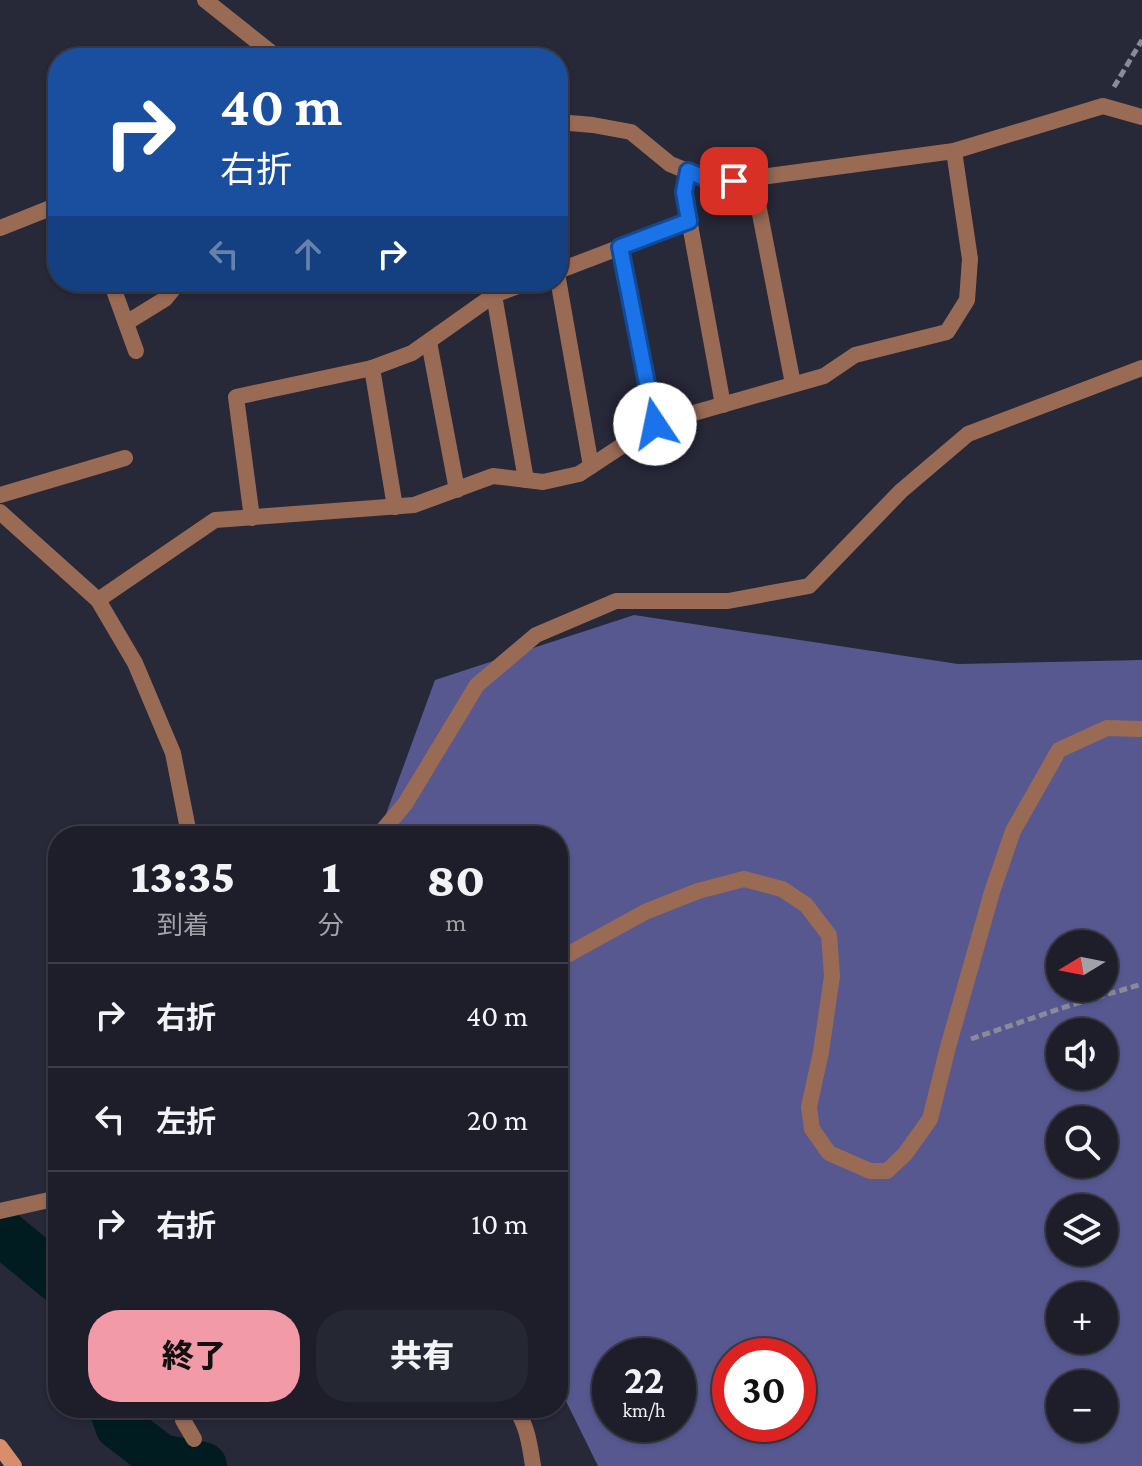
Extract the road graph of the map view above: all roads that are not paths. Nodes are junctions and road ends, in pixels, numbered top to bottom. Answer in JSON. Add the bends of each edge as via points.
{"nodes":[{"id":1,"x":205,"y":0,"type":"edge"},
{"id":2,"x":265,"y":48,"type":"edge"},
{"id":3,"x":1142,"y":117,"type":"edge"},
{"id":4,"x":568,"y":123,"type":"edge"},
{"id":5,"x":954,"y":151,"type":"junction"},
{"id":6,"x":688,"y":171,"type":"junction"},
{"id":7,"x":753,"y":178,"type":"junction"},
{"id":8,"x":48,"y":209,"type":"edge"},
{"id":9,"x":689,"y":221,"type":"junction"},
{"id":10,"x":0,"y":228,"type":"edge"},
{"id":11,"x":620,"y":247,"type":"junction"},
{"id":12,"x":568,"y":267,"type":"edge"},
{"id":13,"x":115,"y":292,"type":"edge"},
{"id":14,"x":171,"y":292,"type":"edge"},
{"id":15,"x":502,"y":292,"type":"edge"},
{"id":16,"x":560,"y":292,"type":"edge"},
{"id":17,"x":494,"y":295,"type":"junction"},
{"id":18,"x":126,"y":323,"type":"junction"},
{"id":19,"x":429,"y":342,"type":"junction"},
{"id":20,"x":136,"y":351,"type":"dead end"},
{"id":21,"x":372,"y":368,"type":"junction"},
{"id":22,"x":1142,"y":368,"type":"edge"},
{"id":23,"x":793,"y":384,"type":"junction"},
{"id":24,"x":723,"y":405,"type":"junction"},
{"id":25,"x":655,"y":424,"type":"junction"},
{"id":26,"x":125,"y":458,"type":"dead end"},
{"id":27,"x":591,"y":466,"type":"junction"},
{"id":28,"x":526,"y":480,"type":"junction"},
{"id":29,"x":457,"y":490,"type":"junction"},
{"id":30,"x":0,"y":495,"type":"edge"},
{"id":31,"x":395,"y":507,"type":"junction"},
{"id":32,"x":0,"y":512,"type":"edge"},
{"id":33,"x":252,"y":518,"type":"junction"},
{"id":34,"x":98,"y":600,"type":"junction"},
{"id":35,"x":1142,"y":729,"type":"edge"},
{"id":36,"x":187,"y":826,"type":"edge"},
{"id":37,"x":386,"y":826,"type":"edge"},
{"id":38,"x":568,"y":954,"type":"edge"},
{"id":39,"x":48,"y":1200,"type":"edge"},
{"id":40,"x":0,"y":1211,"type":"edge"},
{"id":41,"x":183,"y":1418,"type":"edge"},
{"id":42,"x":521,"y":1418,"type":"edge"},
{"id":43,"x":194,"y":1439,"type":"dead end"},
{"id":44,"x":0,"y":1447,"type":"edge"},
{"id":45,"x":14,"y":1466,"type":"edge"},
{"id":46,"x":533,"y":1466,"type":"edge"}],
"edges":[{"from":1,"to":2,"type":"street"},
{"from":3,"to":5,"type":"street","via":[[1103,106]]},
{"from":4,"to":6,"type":"street","via":[[631,132],[670,164]]},
{"from":5,"to":7,"type":"street"},
{"from":5,"to":23,"type":"street","via":[[970,259],[967,300],[947,332],[855,355],[824,376]]},
{"from":6,"to":7,"type":"street","via":[[716,183]]},
{"from":6,"to":9,"type":"street","via":[[684,192]]},
{"from":7,"to":23,"type":"street"},
{"from":8,"to":10,"type":"street"},
{"from":9,"to":11,"type":"street"},
{"from":9,"to":24,"type":"street"},
{"from":11,"to":12,"type":"street"},
{"from":11,"to":25,"type":"street"},
{"from":13,"to":18,"type":"street"},
{"from":14,"to":18,"type":"street"},
{"from":15,"to":17,"type":"street"},
{"from":16,"to":27,"type":"street"},
{"from":17,"to":19,"type":"street"},
{"from":17,"to":28,"type":"street"},
{"from":18,"to":20,"type":"street"},
{"from":19,"to":21,"type":"street"},
{"from":19,"to":29,"type":"street"},
{"from":21,"to":31,"type":"street"},
{"from":21,"to":33,"type":"street","via":[[236,397]]},
{"from":22,"to":37,"type":"street","via":[[968,434],[901,491],[809,586],[728,601],[616,601],[536,635],[477,685]]},
{"from":23,"to":24,"type":"street"},
{"from":24,"to":25,"type":"street"},
{"from":25,"to":27,"type":"street"},
{"from":26,"to":30,"type":"street"},
{"from":27,"to":28,"type":"street","via":[[543,482]]},
{"from":28,"to":29,"type":"street","via":[[493,476]]},
{"from":29,"to":31,"type":"street"},
{"from":31,"to":33,"type":"street"},
{"from":32,"to":34,"type":"street"},
{"from":33,"to":34,"type":"street","via":[[215,520]]},
{"from":34,"to":36,"type":"street","via":[[135,663],[173,753]]},
{"from":35,"to":38,"type":"street","via":[[1107,728],[1059,750],[1013,831],[930,1119],[887,1171],[870,1171],[829,1153],[812,1129],[809,1107],[832,976],[829,935],[806,905],[782,889],[744,879],[645,912]]},
{"from":39,"to":40,"type":"street"},
{"from":41,"to":43,"type":"street"},
{"from":42,"to":46,"type":"street"},
{"from":44,"to":45,"type":"main road"}]}
